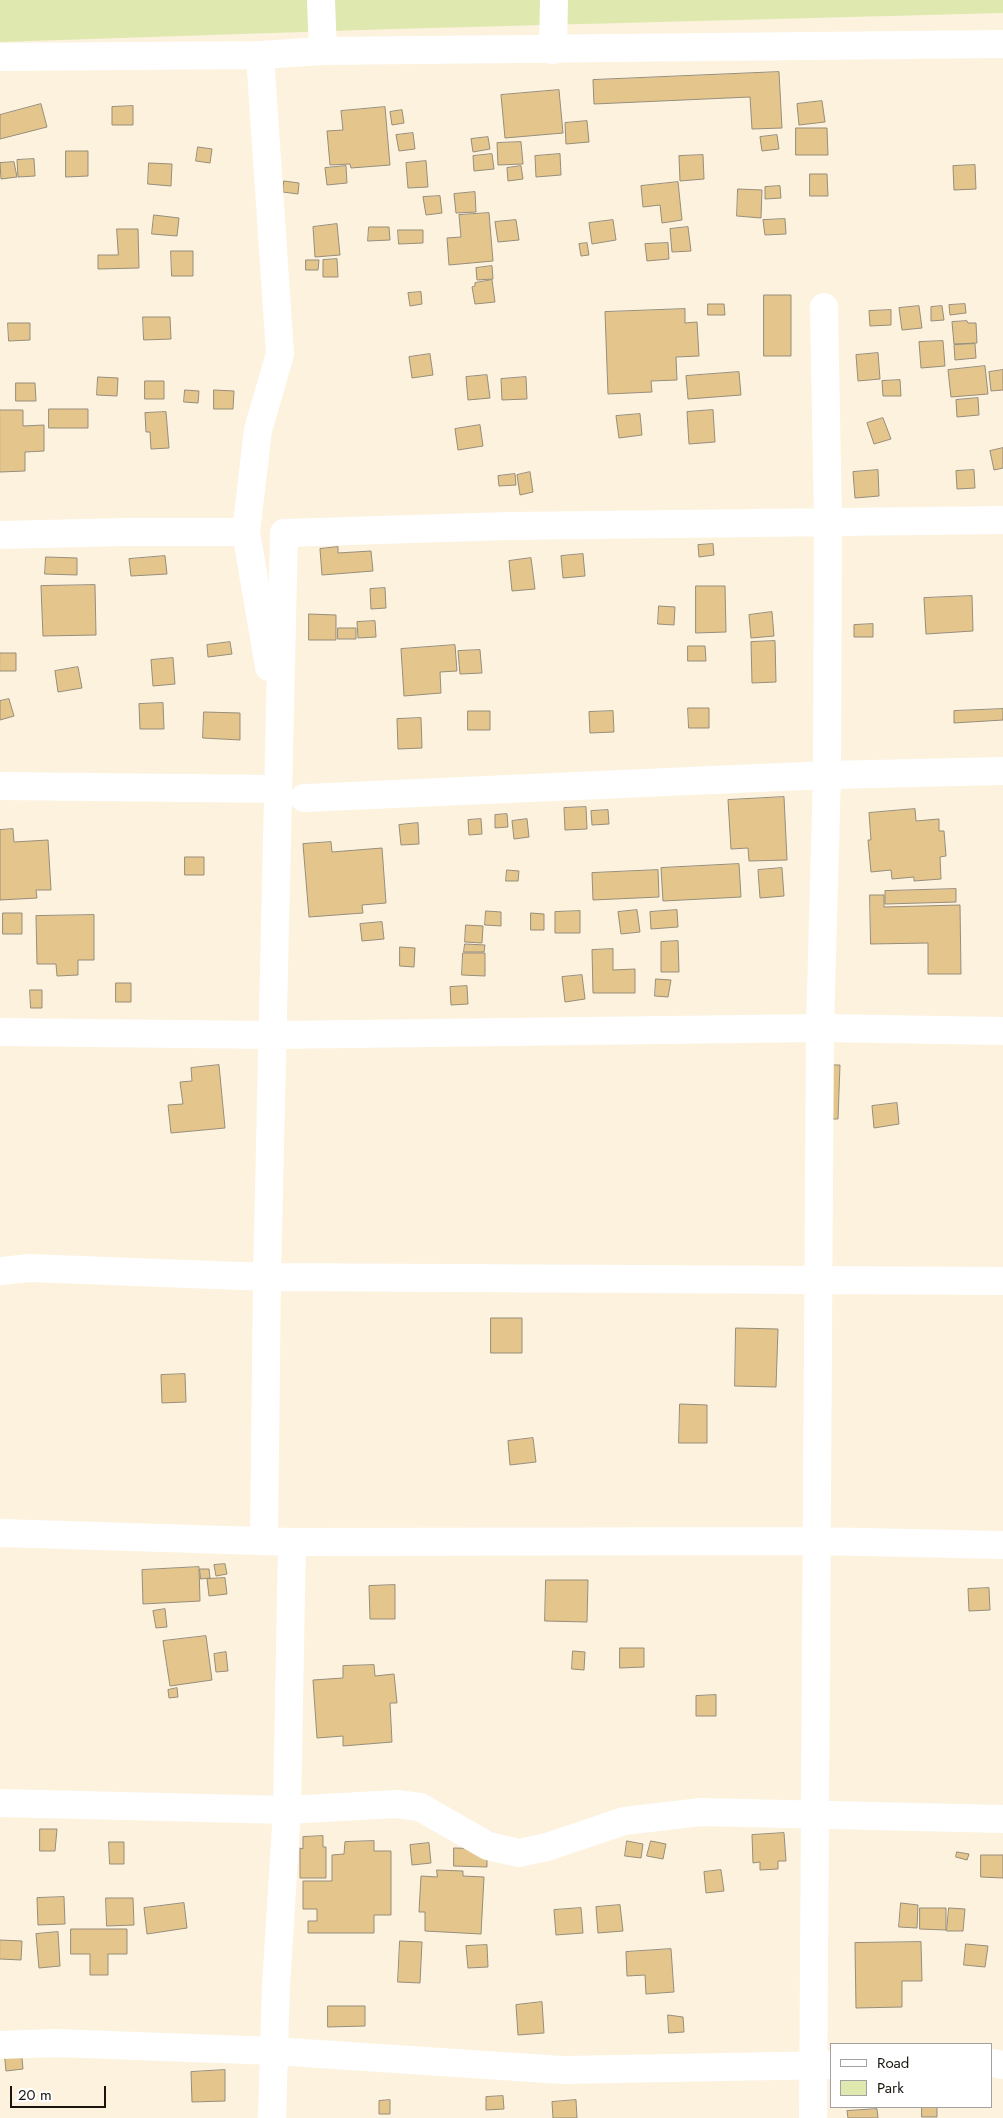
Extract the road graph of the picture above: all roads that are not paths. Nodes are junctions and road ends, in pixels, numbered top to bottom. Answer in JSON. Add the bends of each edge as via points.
{"nodes":[{"id":1,"x":321,"y":0,"type":"edge"},
{"id":2,"x":554,"y":0,"type":"edge"},
{"id":3,"x":1003,"y":44,"type":"edge"},
{"id":4,"x":553,"y":50,"type":"junction"},
{"id":5,"x":323,"y":51,"type":"junction"},
{"id":6,"x":260,"y":55,"type":"junction"},
{"id":7,"x":0,"y":58,"type":"edge"},
{"id":8,"x":824,"y":307,"type":"dead end"},
{"id":9,"x":1003,"y":520,"type":"edge"},
{"id":10,"x":828,"y":522,"type":"junction"},
{"id":11,"x":246,"y":532,"type":"junction"},
{"id":12,"x":0,"y":536,"type":"edge"},
{"id":13,"x":1003,"y":770,"type":"edge"},
{"id":14,"x":826,"y":775,"type":"junction"},
{"id":15,"x":0,"y":786,"type":"edge"},
{"id":16,"x":278,"y":789,"type":"junction"},
{"id":17,"x":304,"y":798,"type":"dead end"},
{"id":18,"x":820,"y":1028,"type":"junction"},
{"id":19,"x":1003,"y":1031,"type":"edge"},
{"id":20,"x":0,"y":1032,"type":"edge"},
{"id":21,"x":273,"y":1035,"type":"junction"},
{"id":22,"x":0,"y":1271,"type":"edge"},
{"id":23,"x":267,"y":1277,"type":"junction"},
{"id":24,"x":818,"y":1278,"type":"junction"},
{"id":25,"x":1003,"y":1281,"type":"edge"},
{"id":26,"x":0,"y":1533,"type":"edge"},
{"id":27,"x":264,"y":1540,"type":"junction"},
{"id":28,"x":292,"y":1542,"type":"junction"},
{"id":29,"x":816,"y":1542,"type":"junction"},
{"id":30,"x":1003,"y":1544,"type":"edge"},
{"id":31,"x":0,"y":1803,"type":"edge"},
{"id":32,"x":287,"y":1810,"type":"junction"},
{"id":33,"x":815,"y":1815,"type":"junction"},
{"id":34,"x":1003,"y":1819,"type":"edge"},
{"id":35,"x":0,"y":2045,"type":"edge"},
{"id":36,"x":274,"y":2051,"type":"junction"},
{"id":37,"x":822,"y":2066,"type":"edge"},
{"id":38,"x":272,"y":2118,"type":"edge"},
{"id":39,"x":813,"y":2118,"type":"edge"}],
"edges":[{"from":1,"to":5,"type":"street"},
{"from":2,"to":4,"type":"street"},
{"from":3,"to":4,"type":"street"},
{"from":4,"to":5,"type":"street"},
{"from":5,"to":6,"type":"street"},
{"from":6,"to":7,"type":"street"},
{"from":6,"to":11,"type":"street","via":[[280,354],[258,430]]},
{"from":8,"to":10,"type":"street"},
{"from":9,"to":10,"type":"street"},
{"from":10,"to":14,"type":"street"},
{"from":10,"to":21,"type":"street","via":[[284,533]]},
{"from":11,"to":12,"type":"street"},
{"from":11,"to":16,"type":"street","via":[[273,688]]},
{"from":13,"to":14,"type":"street"},
{"from":14,"to":17,"type":"street"},
{"from":14,"to":18,"type":"street"},
{"from":15,"to":16,"type":"street"},
{"from":16,"to":21,"type":"street","via":[[258,883]]},
{"from":18,"to":19,"type":"street"},
{"from":18,"to":21,"type":"street"},
{"from":18,"to":24,"type":"street"},
{"from":20,"to":21,"type":"street"},
{"from":21,"to":23,"type":"street"},
{"from":22,"to":23,"type":"street","via":[[30,1268]]},
{"from":23,"to":24,"type":"street"},
{"from":23,"to":27,"type":"street"},
{"from":24,"to":25,"type":"street"},
{"from":24,"to":29,"type":"street"},
{"from":26,"to":27,"type":"street"},
{"from":27,"to":28,"type":"street"},
{"from":28,"to":29,"type":"street"},
{"from":28,"to":32,"type":"street"},
{"from":29,"to":30,"type":"street"},
{"from":29,"to":33,"type":"street"},
{"from":31,"to":32,"type":"street"},
{"from":32,"to":33,"type":"street","via":[[396,1804],[420,1807],[488,1846],[519,1853],[624,1821],[701,1812]]},
{"from":32,"to":36,"type":"street"},
{"from":33,"to":34,"type":"street"},
{"from":33,"to":37,"type":"street"},
{"from":35,"to":36,"type":"street","via":[[55,2042]]},
{"from":36,"to":37,"type":"street","via":[[562,2070]]},
{"from":36,"to":38,"type":"street"},
{"from":37,"to":39,"type":"street"}]}
